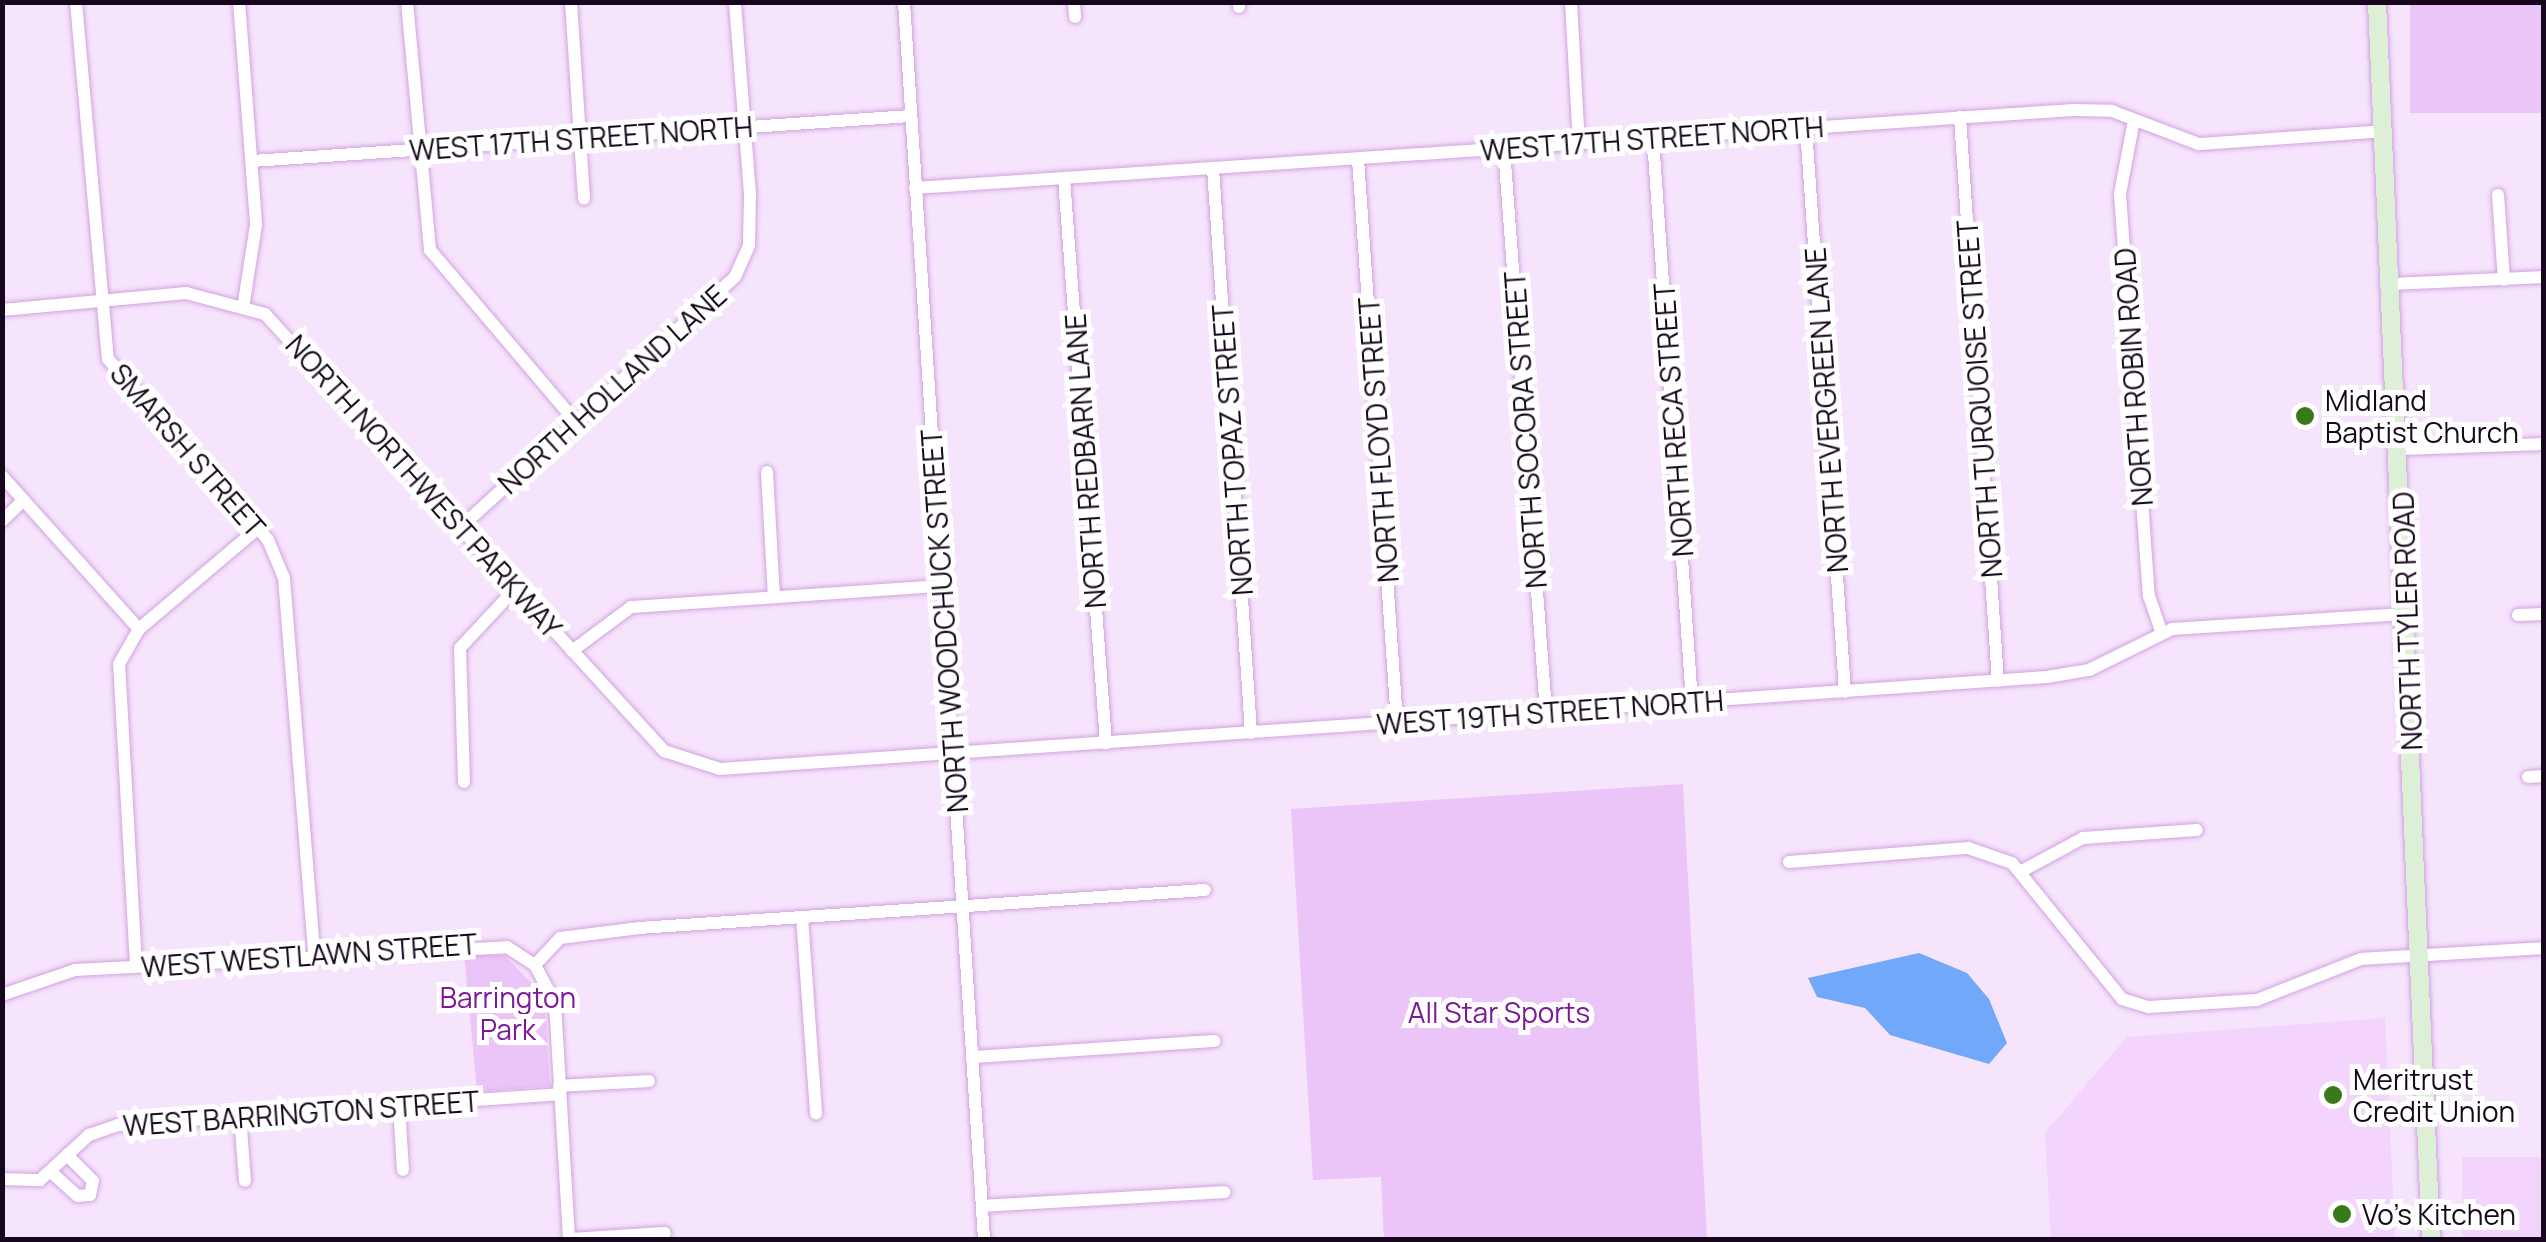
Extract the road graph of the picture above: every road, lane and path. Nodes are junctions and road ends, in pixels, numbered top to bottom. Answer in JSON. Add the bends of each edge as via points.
{"nodes":[{"id":1,"x":76,"y":2,"type":"edge"},
{"id":2,"x":239,"y":2,"type":"edge"},
{"id":3,"x":407,"y":2,"type":"edge"},
{"id":4,"x":572,"y":2,"type":"edge"},
{"id":5,"x":735,"y":2,"type":"edge"},
{"id":6,"x":904,"y":2,"type":"edge"},
{"id":7,"x":1571,"y":2,"type":"edge"},
{"id":8,"x":2377,"y":2,"type":"edge"},
{"id":9,"x":910,"y":116,"type":"junction"},
{"id":10,"x":1960,"y":117,"type":"junction"},
{"id":11,"x":2134,"y":120,"type":"junction"},
{"id":12,"x":744,"y":126,"type":"junction"},
{"id":13,"x":1806,"y":128,"type":"junction"},
{"id":14,"x":2384,"y":131,"type":"junction"},
{"id":15,"x":580,"y":138,"type":"junction"},
{"id":16,"x":1653,"y":138,"type":"junction"},
{"id":17,"x":1578,"y":144,"type":"junction"},
{"id":18,"x":417,"y":149,"type":"junction"},
{"id":19,"x":1504,"y":149,"type":"junction"},
{"id":20,"x":1358,"y":158,"type":"junction"},
{"id":21,"x":252,"y":161,"type":"junction"},
{"id":22,"x":1213,"y":168,"type":"junction"},
{"id":23,"x":1064,"y":178,"type":"junction"},
{"id":24,"x":915,"y":188,"type":"junction"},
{"id":25,"x":2498,"y":195,"type":"dead end"},
{"id":26,"x":584,"y":198,"type":"dead end"},
{"id":27,"x":2544,"y":278,"type":"edge"},
{"id":28,"x":2504,"y":280,"type":"junction"},
{"id":29,"x":2392,"y":284,"type":"junction"},
{"id":30,"x":99,"y":296,"type":"junction"},
{"id":31,"x":244,"y":302,"type":"junction"},
{"id":32,"x":2,"y":310,"type":"edge"},
{"id":33,"x":574,"y":421,"type":"junction"},
{"id":34,"x":2544,"y":444,"type":"edge"},
{"id":35,"x":2400,"y":449,"type":"junction"},
{"id":36,"x":767,"y":472,"type":"dead end"},
{"id":37,"x":2,"y":476,"type":"edge"},
{"id":38,"x":24,"y":500,"type":"junction"},
{"id":39,"x":2,"y":521,"type":"edge"},
{"id":40,"x":461,"y":527,"type":"junction"},
{"id":41,"x":257,"y":529,"type":"junction"},
{"id":42,"x":942,"y":586,"type":"junction"},
{"id":43,"x":516,"y":588,"type":"junction"},
{"id":44,"x":774,"y":597,"type":"junction"},
{"id":45,"x":2407,"y":614,"type":"junction"},
{"id":46,"x":2544,"y":614,"type":"edge"},
{"id":47,"x":2518,"y":615,"type":"dead end"},
{"id":48,"x":139,"y":629,"type":"junction"},
{"id":49,"x":2162,"y":633,"type":"junction"},
{"id":50,"x":572,"y":651,"type":"junction"},
{"id":51,"x":1998,"y":681,"type":"junction"},
{"id":52,"x":1845,"y":692,"type":"junction"},
{"id":53,"x":1692,"y":702,"type":"junction"},
{"id":54,"x":1546,"y":712,"type":"junction"},
{"id":55,"x":1397,"y":722,"type":"junction"},
{"id":56,"x":1251,"y":732,"type":"junction"},
{"id":57,"x":1106,"y":743,"type":"junction"},
{"id":58,"x":952,"y":754,"type":"junction"},
{"id":59,"x":684,"y":762,"type":"joint"},
{"id":60,"x":2544,"y":776,"type":"edge"},
{"id":61,"x":2528,"y":777,"type":"dead end"},
{"id":62,"x":464,"y":782,"type":"dead end"},
{"id":63,"x":2197,"y":830,"type":"dead end"},
{"id":64,"x":1789,"y":862,"type":"dead end"},
{"id":65,"x":2020,"y":872,"type":"junction"},
{"id":66,"x":1206,"y":890,"type":"dead end"},
{"id":67,"x":962,"y":906,"type":"junction"},
{"id":68,"x":802,"y":917,"type":"junction"},
{"id":69,"x":2544,"y":948,"type":"edge"},
{"id":70,"x":314,"y":954,"type":"junction"},
{"id":71,"x":2420,"y":955,"type":"junction"},
{"id":72,"x":535,"y":965,"type":"junction"},
{"id":73,"x":136,"y":966,"type":"junction"},
{"id":74,"x":2,"y":994,"type":"edge"},
{"id":75,"x":1214,"y":1041,"type":"dead end"},
{"id":76,"x":972,"y":1057,"type":"junction"},
{"id":77,"x":649,"y":1081,"type":"dead end"},
{"id":78,"x":560,"y":1090,"type":"junction"},
{"id":79,"x":399,"y":1106,"type":"junction"},
{"id":80,"x":816,"y":1114,"type":"dead end"},
{"id":81,"x":240,"y":1116,"type":"junction"},
{"id":82,"x":67,"y":1155,"type":"junction"},
{"id":83,"x":402,"y":1170,"type":"dead end"},
{"id":84,"x":51,"y":1172,"type":"junction"},
{"id":85,"x":2,"y":1179,"type":"edge"},
{"id":86,"x":246,"y":1181,"type":"dead end"},
{"id":87,"x":1225,"y":1192,"type":"dead end"},
{"id":88,"x":982,"y":1206,"type":"junction"},
{"id":89,"x":665,"y":1233,"type":"dead end"},
{"id":90,"x":570,"y":1239,"type":"edge"},
{"id":91,"x":984,"y":1240,"type":"edge"},
{"id":92,"x":2431,"y":1240,"type":"edge"}],
"edges":[{"from":1,"to":30,"type":"street","name":"SMARSH STREET"},
{"from":2,"to":21,"type":"street"},
{"from":3,"to":18,"type":"street"},
{"from":4,"to":15,"type":"street"},
{"from":5,"to":12,"type":"street","name":"NORTH HOLLAND LANE"},
{"from":6,"to":9,"type":"street","name":"NORTH WOODCHUCK STREET"},
{"from":7,"to":17,"type":"street"},
{"from":8,"to":14,"type":"main road","name":"NORTH TYLER ROAD"},
{"from":9,"to":12,"type":"street","name":"WEST 17TH STREET NORTH"},
{"from":9,"to":24,"type":"street","name":"NORTH WOODCHUCK STREET"},
{"from":10,"to":11,"type":"street","name":"WEST 17TH STREET NORTH","via":[[2073,110]]},
{"from":10,"to":13,"type":"street","name":"WEST 17TH STREET NORTH"},
{"from":10,"to":51,"type":"street","name":"NORTH TURQUOISE STREET"},
{"from":11,"to":14,"type":"street","name":"WEST 17TH STREET NORTH","via":[[2198,144]]},
{"from":11,"to":49,"type":"street","name":"NORTH ROBIN ROAD","via":[[2120,194],[2149,596]]},
{"from":12,"to":15,"type":"street","name":"WEST 17TH STREET NORTH"},
{"from":12,"to":33,"type":"street","name":"NORTH HOLLAND LANE","via":[[749,245],[735,277]]},
{"from":13,"to":16,"type":"street","name":"WEST 17TH STREET NORTH"},
{"from":13,"to":52,"type":"street","name":"NORTH EVERGREEN LANE"},
{"from":14,"to":29,"type":"main road","name":"NORTH TYLER ROAD"},
{"from":15,"to":18,"type":"street","name":"WEST 17TH STREET NORTH"},
{"from":15,"to":26,"type":"street"},
{"from":16,"to":17,"type":"street","name":"WEST 17TH STREET NORTH"},
{"from":16,"to":53,"type":"street","name":"NORTH RECA STREET"},
{"from":17,"to":19,"type":"street","name":"WEST 17TH STREET NORTH"},
{"from":18,"to":21,"type":"street","name":"WEST 17TH STREET NORTH"},
{"from":18,"to":33,"type":"street","via":[[430,250]]},
{"from":19,"to":20,"type":"street","name":"WEST 17TH STREET NORTH"},
{"from":19,"to":54,"type":"street","name":"NORTH SOCORA STREET"},
{"from":20,"to":22,"type":"street","name":"WEST 17TH STREET NORTH"},
{"from":20,"to":55,"type":"street","name":"NORTH FLOYD STREET"},
{"from":21,"to":31,"type":"street","via":[[256,225]]},
{"from":22,"to":23,"type":"street","name":"WEST 17TH STREET NORTH"},
{"from":22,"to":56,"type":"street","name":"NORTH TOPAZ STREET"},
{"from":23,"to":24,"type":"street","name":"WEST 17TH STREET NORTH"},
{"from":23,"to":57,"type":"street","name":"NORTH REDBARN LANE"},
{"from":24,"to":42,"type":"street","name":"NORTH WOODCHUCK STREET"},
{"from":25,"to":28,"type":"street"},
{"from":27,"to":28,"type":"street"},
{"from":28,"to":29,"type":"street"},
{"from":29,"to":35,"type":"main road","name":"NORTH TYLER ROAD"},
{"from":30,"to":31,"type":"street"},
{"from":30,"to":32,"type":"street"},
{"from":30,"to":41,"type":"street","name":"SMARSH STREET","via":[[108,359]]},
{"from":31,"to":40,"type":"street","name":"NORTH NORTHWEST PARKWAY","via":[[286,330]]},
{"from":33,"to":40,"type":"street","name":"NORTH HOLLAND LANE"},
{"from":34,"to":35,"type":"street"},
{"from":35,"to":45,"type":"main road","name":"NORTH TYLER ROAD"},
{"from":36,"to":44,"type":"street"},
{"from":37,"to":38,"type":"street"},
{"from":38,"to":39,"type":"street"},
{"from":38,"to":48,"type":"street"},
{"from":40,"to":43,"type":"street","name":"NORTH NORTHWEST PARKWAY"},
{"from":41,"to":48,"type":"street"},
{"from":41,"to":70,"type":"street","name":"SMARSH STREET","via":[[284,578]]},
{"from":42,"to":44,"type":"street"},
{"from":42,"to":58,"type":"street","name":"NORTH WOODCHUCK STREET"},
{"from":43,"to":50,"type":"street","name":"NORTH NORTHWEST PARKWAY"},
{"from":43,"to":62,"type":"street","via":[[460,648]]},
{"from":44,"to":50,"type":"street","via":[[632,607]]},
{"from":45,"to":49,"type":"street","name":"WEST 19TH STREET NORTH"},
{"from":45,"to":71,"type":"main road","name":"NORTH TYLER ROAD"},
{"from":46,"to":47,"type":"street"},
{"from":48,"to":73,"type":"street","via":[[114,697]]},
{"from":49,"to":51,"type":"street","name":"WEST 19TH STREET NORTH","via":[[2089,670]]},
{"from":50,"to":59,"type":"street","name":"NORTH NORTHWEST PARKWAY"},
{"from":51,"to":52,"type":"street","name":"WEST 19TH STREET NORTH"},
{"from":52,"to":53,"type":"street","name":"WEST 19TH STREET NORTH"},
{"from":53,"to":54,"type":"street","name":"WEST 19TH STREET NORTH"},
{"from":54,"to":55,"type":"street","name":"WEST 19TH STREET NORTH"},
{"from":55,"to":56,"type":"street","name":"WEST 19TH STREET NORTH"},
{"from":56,"to":57,"type":"street","name":"WEST 19TH STREET NORTH"},
{"from":57,"to":58,"type":"street","name":"WEST 19TH STREET NORTH"},
{"from":58,"to":59,"type":"street","name":"WEST 19TH STREET NORTH","via":[[753,768]]},
{"from":58,"to":67,"type":"street","name":"NORTH WOODCHUCK STREET"},
{"from":60,"to":61,"type":"street"},
{"from":63,"to":65,"type":"street","via":[[2084,838]]},
{"from":64,"to":65,"type":"street","via":[[1968,848]]},
{"from":65,"to":71,"type":"street","via":[[2134,1006],[2257,1000],[2361,960]]},
{"from":66,"to":67,"type":"street"},
{"from":67,"to":68,"type":"street"},
{"from":67,"to":76,"type":"street","name":"NORTH WOODCHUCK STREET"},
{"from":68,"to":72,"type":"street","via":[[560,938]]},
{"from":68,"to":80,"type":"street"},
{"from":69,"to":71,"type":"street"},
{"from":70,"to":72,"type":"street","name":"WEST WESTLAWN STREET","via":[[482,943]]},
{"from":70,"to":73,"type":"street","name":"WEST WESTLAWN STREET"},
{"from":71,"to":92,"type":"main road","name":"NORTH TYLER ROAD"},
{"from":72,"to":78,"type":"street","via":[[554,1003]]},
{"from":73,"to":74,"type":"street","name":"WEST WESTLAWN STREET","via":[[58,972]]},
{"from":75,"to":76,"type":"street"},
{"from":76,"to":88,"type":"street","name":"NORTH WOODCHUCK STREET"},
{"from":77,"to":78,"type":"street","name":"WEST BARRINGTON STREET"},
{"from":78,"to":79,"type":"street","name":"WEST BARRINGTON STREET"},
{"from":78,"to":90,"type":"street"},
{"from":79,"to":81,"type":"street","name":"WEST BARRINGTON STREET"},
{"from":79,"to":83,"type":"street"},
{"from":81,"to":82,"type":"street","name":"WEST BARRINGTON STREET","via":[[118,1125]]},
{"from":81,"to":86,"type":"street"},
{"from":82,"to":84,"type":"street","name":"WEST BARRINGTON STREET"},
{"from":82,"to":84,"type":"street","via":[[93,1181],[90,1195],[78,1196]]},
{"from":84,"to":85,"type":"street","via":[[28,1183]]},
{"from":87,"to":88,"type":"street"},
{"from":88,"to":91,"type":"street","name":"NORTH WOODCHUCK STREET"},
{"from":89,"to":90,"type":"street"}]}
